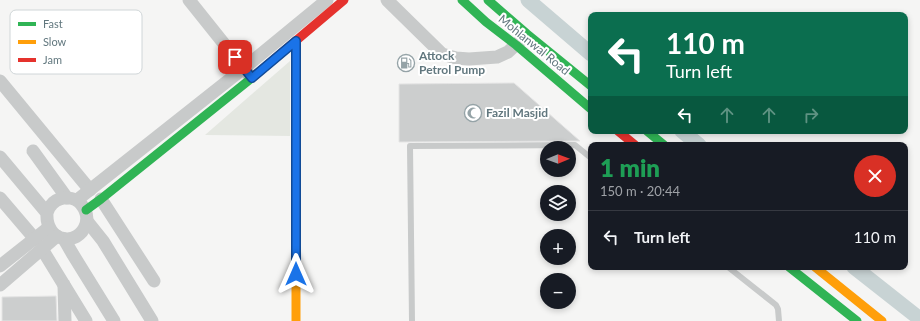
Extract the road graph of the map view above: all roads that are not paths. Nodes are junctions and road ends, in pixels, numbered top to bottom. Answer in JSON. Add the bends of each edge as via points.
{"nodes":[{"id":1,"x":189,"y":0,"type":"edge"},
{"id":2,"x":327,"y":0,"type":"edge"},
{"id":3,"x":344,"y":0,"type":"edge"},
{"id":4,"x":387,"y":0,"type":"edge"},
{"id":5,"x":462,"y":0,"type":"edge"},
{"id":6,"x":488,"y":0,"type":"edge"},
{"id":7,"x":527,"y":34,"type":"junction"},
{"id":8,"x":296,"y":41,"type":"junction"},
{"id":9,"x":516,"y":45,"type":"junction"},
{"id":10,"x":248,"y":73,"type":"junction"},
{"id":11,"x":0,"y":81,"type":"edge"},
{"id":12,"x":588,"y":84,"type":"edge"},
{"id":13,"x":588,"y":106,"type":"edge"},
{"id":14,"x":622,"y":134,"type":"edge"},
{"id":15,"x":651,"y":134,"type":"edge"},
{"id":16,"x":631,"y":142,"type":"edge"},
{"id":17,"x":660,"y":142,"type":"edge"},
{"id":18,"x":33,"y":151,"type":"dead end"},
{"id":19,"x":588,"y":156,"type":"edge"},
{"id":20,"x":0,"y":157,"type":"edge"},
{"id":21,"x":90,"y":190,"type":"junction"},
{"id":22,"x":0,"y":198,"type":"edge"},
{"id":23,"x":72,"y":199,"type":"junction"},
{"id":24,"x":101,"y":199,"type":"junction"},
{"id":25,"x":47,"y":213,"type":"junction"},
{"id":26,"x":86,"y":216,"type":"junction"},
{"id":27,"x":56,"y":234,"type":"junction"},
{"id":28,"x":38,"y":244,"type":"junction"},
{"id":29,"x":0,"y":266,"type":"edge"},
{"id":30,"x":732,"y":270,"type":"edge"},
{"id":31,"x":793,"y":270,"type":"edge"},
{"id":32,"x":819,"y":270,"type":"edge"},
{"id":33,"x":154,"y":281,"type":"dead end"},
{"id":34,"x":64,"y":284,"type":"junction"},
{"id":35,"x":0,"y":285,"type":"edge"},
{"id":36,"x":854,"y":320,"type":"edge"},
{"id":37,"x":65,"y":321,"type":"edge"},
{"id":38,"x":86,"y":321,"type":"edge"},
{"id":39,"x":114,"y":321,"type":"edge"},
{"id":40,"x":152,"y":321,"type":"edge"},
{"id":41,"x":296,"y":321,"type":"edge"},
{"id":42,"x":412,"y":321,"type":"edge"},
{"id":43,"x":779,"y":321,"type":"edge"},
{"id":44,"x":882,"y":321,"type":"edge"}],
"edges":[{"from":1,"to":10,"type":"street"},
{"from":2,"to":10,"type":"street"},
{"from":3,"to":8,"type":"street"},
{"from":4,"to":9,"type":"street","via":[[442,54],[469,59],[497,57]]},
{"from":5,"to":9,"type":"street","name":"Mohlanwal Road"},
{"from":6,"to":7,"type":"street","name":"Mohlanwal Road"},
{"from":7,"to":9,"type":"street"},
{"from":7,"to":12,"type":"street","name":"Mohlanwal Road"},
{"from":8,"to":10,"type":"street"},
{"from":8,"to":41,"type":"street"},
{"from":9,"to":13,"type":"street","name":"Mohlanwal Road"},
{"from":10,"to":21,"type":"street"},
{"from":10,"to":24,"type":"street"},
{"from":11,"to":21,"type":"street"},
{"from":14,"to":16,"type":"street"},
{"from":15,"to":17,"type":"street"},
{"from":18,"to":23,"type":"street"},
{"from":19,"to":42,"type":"lane","via":[[575,145],[410,146]]},
{"from":20,"to":25,"type":"street"},
{"from":21,"to":23,"type":"street"},
{"from":22,"to":28,"type":"street"},
{"from":23,"to":25,"type":"street","via":[[58,200]]},
{"from":23,"to":26,"type":"street"},
{"from":24,"to":26,"type":"street"},
{"from":24,"to":33,"type":"street"},
{"from":25,"to":27,"type":"street","via":[[46,221]]},
{"from":26,"to":27,"type":"street","via":[[84,229],[79,235],[72,238]]},
{"from":26,"to":40,"type":"street"},
{"from":27,"to":28,"type":"street"},
{"from":27,"to":39,"type":"street","via":[[72,253]]},
{"from":28,"to":29,"type":"street"},
{"from":28,"to":34,"type":"street"},
{"from":28,"to":35,"type":"street"},
{"from":30,"to":43,"type":"lane","via":[[776,305]]},
{"from":31,"to":36,"type":"street"},
{"from":32,"to":44,"type":"street"},
{"from":34,"to":37,"type":"street"},
{"from":34,"to":38,"type":"street"}]}
